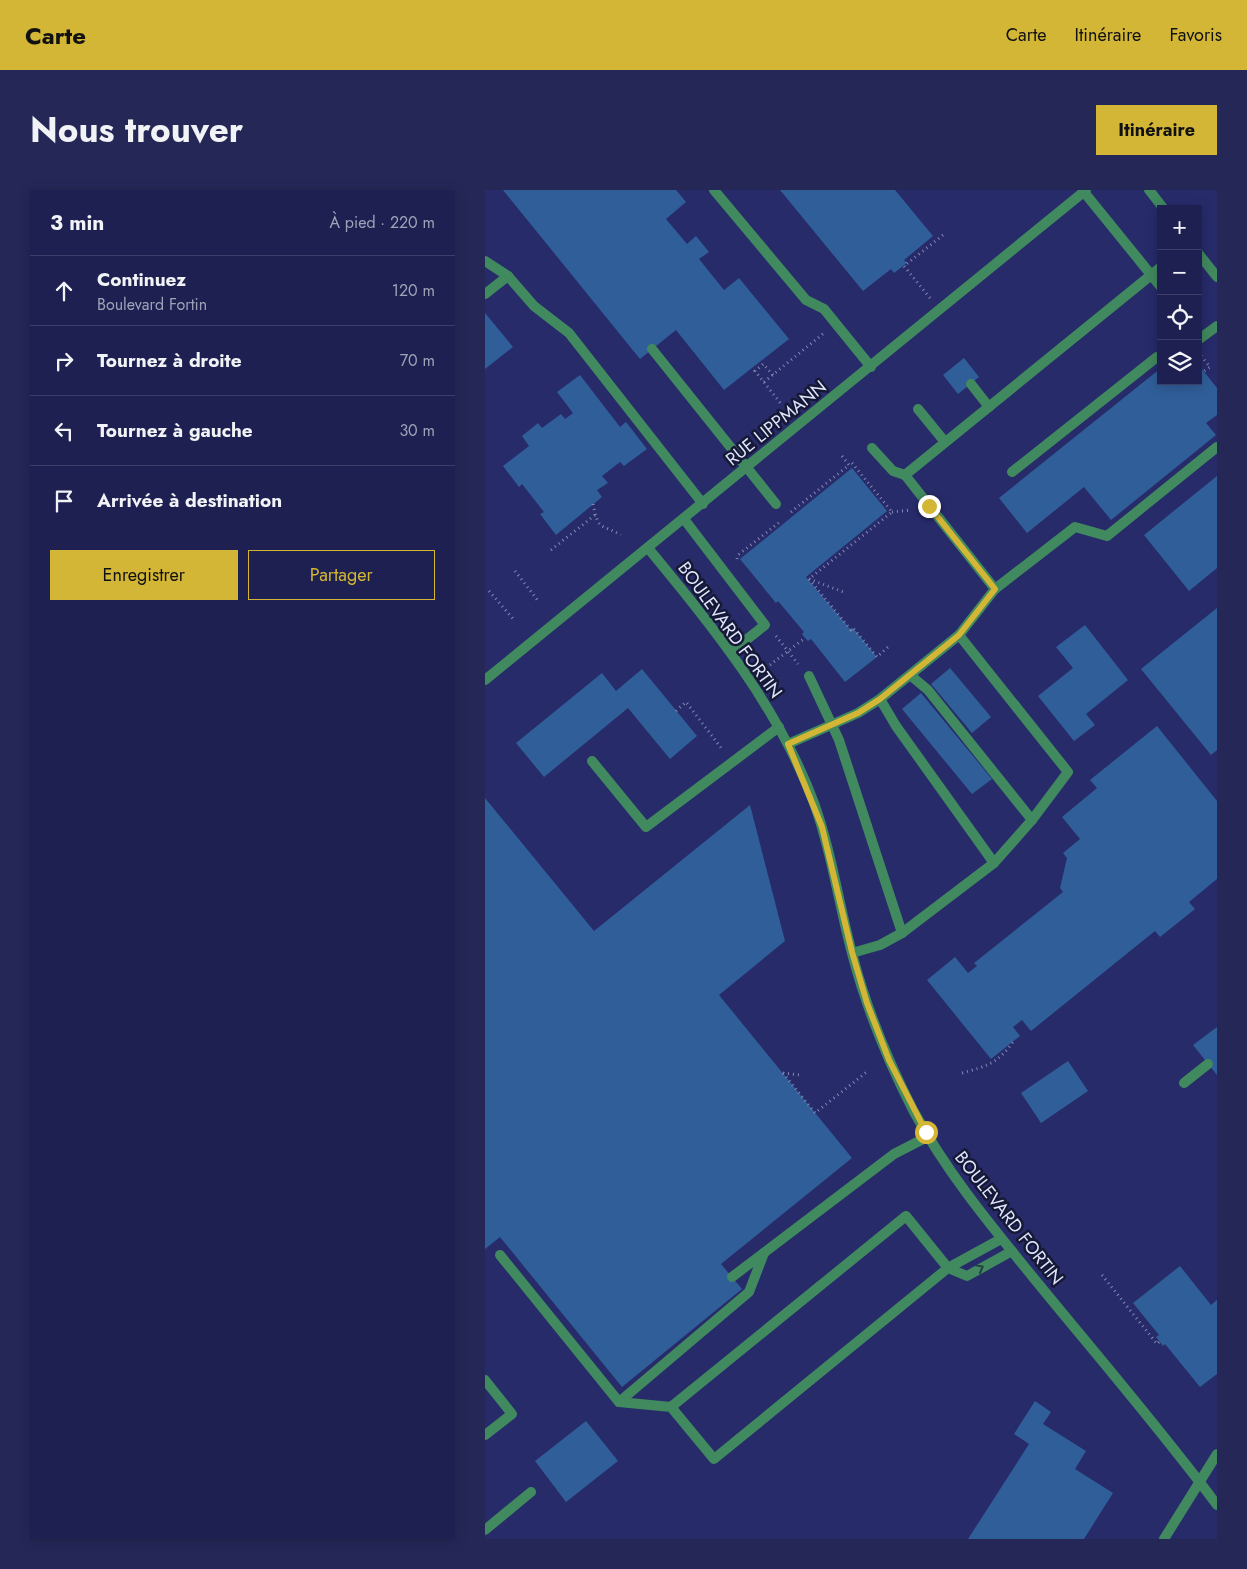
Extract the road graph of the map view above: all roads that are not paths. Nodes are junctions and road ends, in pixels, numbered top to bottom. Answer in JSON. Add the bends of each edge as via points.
{"nodes":[{"id":1,"x":714,"y":190,"type":"edge"},
{"id":2,"x":1149,"y":190,"type":"edge"},
{"id":3,"x":1085,"y":191,"type":"edge"},
{"id":4,"x":1161,"y":205,"type":"edge"},
{"id":5,"x":1202,"y":258,"type":"edge"},
{"id":6,"x":485,"y":261,"type":"edge"},
{"id":7,"x":1157,"y":270,"type":"edge"},
{"id":8,"x":1151,"y":275,"type":"junction"},
{"id":9,"x":508,"y":276,"type":"junction"},
{"id":10,"x":1217,"y":277,"type":"edge"},
{"id":11,"x":1157,"y":283,"type":"edge"},
{"id":12,"x":485,"y":294,"type":"edge"},
{"id":13,"x":1217,"y":326,"type":"edge"},
{"id":14,"x":1202,"y":336,"type":"edge"},
{"id":15,"x":652,"y":350,"type":"dead end"},
{"id":16,"x":1157,"y":357,"type":"edge"},
{"id":17,"x":871,"y":366,"type":"junction"},
{"id":18,"x":971,"y":384,"type":"dead end"},
{"id":19,"x":989,"y":407,"type":"junction"},
{"id":20,"x":918,"y":409,"type":"dead end"},
{"id":21,"x":945,"y":442,"type":"junction"},
{"id":22,"x":1217,"y":447,"type":"edge"},
{"id":23,"x":872,"y":448,"type":"dead end"},
{"id":24,"x":747,"y":468,"type":"junction"},
{"id":25,"x":1012,"y":472,"type":"dead end"},
{"id":26,"x":905,"y":475,"type":"junction"},
{"id":27,"x":703,"y":504,"type":"junction"},
{"id":28,"x":776,"y":504,"type":"dead end"},
{"id":29,"x":684,"y":519,"type":"junction"},
{"id":30,"x":648,"y":548,"type":"junction"},
{"id":31,"x":995,"y":589,"type":"junction"},
{"id":32,"x":959,"y":635,"type":"junction"},
{"id":33,"x":731,"y":652,"type":"junction"},
{"id":34,"x":806,"y":673,"type":"road end"},
{"id":35,"x":910,"y":675,"type":"junction"},
{"id":36,"x":485,"y":680,"type":"edge"},
{"id":37,"x":880,"y":699,"type":"junction"},
{"id":38,"x":833,"y":723,"type":"junction"},
{"id":39,"x":779,"y":727,"type":"junction"},
{"id":40,"x":788,"y":744,"type":"junction"},
{"id":41,"x":592,"y":761,"type":"dead end"},
{"id":42,"x":1032,"y":820,"type":"junction"},
{"id":43,"x":994,"y":863,"type":"junction"},
{"id":44,"x":902,"y":933,"type":"junction"},
{"id":45,"x":852,"y":952,"type":"junction"},
{"id":46,"x":1208,"y":1064,"type":"dead end"},
{"id":47,"x":1185,"y":1083,"type":"dead end"},
{"id":48,"x":929,"y":1136,"type":"junction"},
{"id":49,"x":1001,"y":1239,"type":"junction"},
{"id":50,"x":1012,"y":1251,"type":"junction"},
{"id":51,"x":764,"y":1253,"type":"junction"},
{"id":52,"x":500,"y":1255,"type":"dead end"},
{"id":53,"x":948,"y":1268,"type":"junction"},
{"id":54,"x":732,"y":1277,"type":"dead end"},
{"id":55,"x":485,"y":1380,"type":"edge"},
{"id":56,"x":619,"y":1402,"type":"junction"},
{"id":57,"x":671,"y":1407,"type":"junction"},
{"id":58,"x":485,"y":1436,"type":"edge"},
{"id":59,"x":1217,"y":1454,"type":"edge"},
{"id":60,"x":1199,"y":1483,"type":"junction"},
{"id":61,"x":531,"y":1492,"type":"dead end"},
{"id":62,"x":1217,"y":1505,"type":"edge"},
{"id":63,"x":485,"y":1530,"type":"edge"},
{"id":64,"x":1164,"y":1539,"type":"edge"}],
"edges":[{"from":1,"to":17,"type":"street","via":[[806,300],[824,308]]},
{"from":2,"to":4,"type":"street"},
{"from":3,"to":8,"type":"street"},
{"from":3,"to":17,"type":"street","name":"RUE LIPPMANN"},
{"from":5,"to":10,"type":"street"},
{"from":6,"to":9,"type":"street"},
{"from":7,"to":8,"type":"street"},
{"from":8,"to":11,"type":"street"},
{"from":8,"to":19,"type":"street"},
{"from":9,"to":12,"type":"street"},
{"from":9,"to":27,"type":"street","via":[[534,306],[569,333]]},
{"from":13,"to":14,"type":"street"},
{"from":15,"to":24,"type":"street"},
{"from":16,"to":25,"type":"street"},
{"from":17,"to":24,"type":"street","name":"RUE LIPPMANN"},
{"from":18,"to":19,"type":"street"},
{"from":19,"to":21,"type":"street"},
{"from":20,"to":21,"type":"street"},
{"from":21,"to":26,"type":"street"},
{"from":22,"to":31,"type":"street","via":[[1107,536],[1075,527]]},
{"from":23,"to":26,"type":"street","via":[[893,471]]},
{"from":24,"to":27,"type":"street","name":"RUE LIPPMANN"},
{"from":24,"to":28,"type":"street"},
{"from":26,"to":31,"type":"street"},
{"from":27,"to":29,"type":"street","name":"RUE LIPPMANN"},
{"from":29,"to":30,"type":"street","name":"RUE LIPPMANN"},
{"from":29,"to":33,"type":"street","via":[[765,625]]},
{"from":30,"to":33,"type":"street","name":"BOULEVARD FORTIN"},
{"from":30,"to":36,"type":"street","name":"RUE LIPPMANN"},
{"from":31,"to":32,"type":"street"},
{"from":32,"to":35,"type":"street"},
{"from":32,"to":42,"type":"street","via":[[1067,772]]},
{"from":33,"to":39,"type":"street","name":"BOULEVARD FORTIN"},
{"from":34,"to":38,"type":"street"},
{"from":35,"to":37,"type":"street"},
{"from":35,"to":42,"type":"street","via":[[927,690]]},
{"from":37,"to":38,"type":"street"},
{"from":37,"to":43,"type":"street"},
{"from":38,"to":40,"type":"street"},
{"from":38,"to":44,"type":"street"},
{"from":39,"to":40,"type":"street","name":"BOULEVARD FORTIN"},
{"from":39,"to":41,"type":"street","via":[[646,827]]},
{"from":40,"to":45,"type":"street","name":"BOULEVARD FORTIN","via":[[822,827]]},
{"from":42,"to":43,"type":"street"},
{"from":43,"to":44,"type":"street"},
{"from":44,"to":45,"type":"street","via":[[880,945]]},
{"from":45,"to":48,"type":"street","name":"BOULEVARD FORTIN","via":[[889,1060]]},
{"from":46,"to":47,"type":"street"},
{"from":48,"to":49,"type":"street","name":"BOULEVARD FORTIN","via":[[955,1179]]},
{"from":48,"to":51,"type":"street","via":[[894,1154]]},
{"from":49,"to":50,"type":"street","name":"BOULEVARD FORTIN"},
{"from":49,"to":53,"type":"street"},
{"from":53,"to":50,"type":"street","one_way":true,"via":[[967,1276]]},
{"from":50,"to":60,"type":"street","name":"BOULEVARD FORTIN"},
{"from":51,"to":54,"type":"street"},
{"from":51,"to":56,"type":"street","via":[[749,1292]]},
{"from":52,"to":56,"type":"street"},
{"from":53,"to":57,"type":"street","via":[[714,1459]]},
{"from":53,"to":57,"type":"street","via":[[906,1216]]},
{"from":55,"to":58,"type":"street","via":[[512,1414]]},
{"from":56,"to":57,"type":"street"},
{"from":59,"to":60,"type":"street"},
{"from":60,"to":62,"type":"street","name":"BOULEVARD FORTIN"},
{"from":60,"to":64,"type":"street"},
{"from":61,"to":63,"type":"street"}]}
